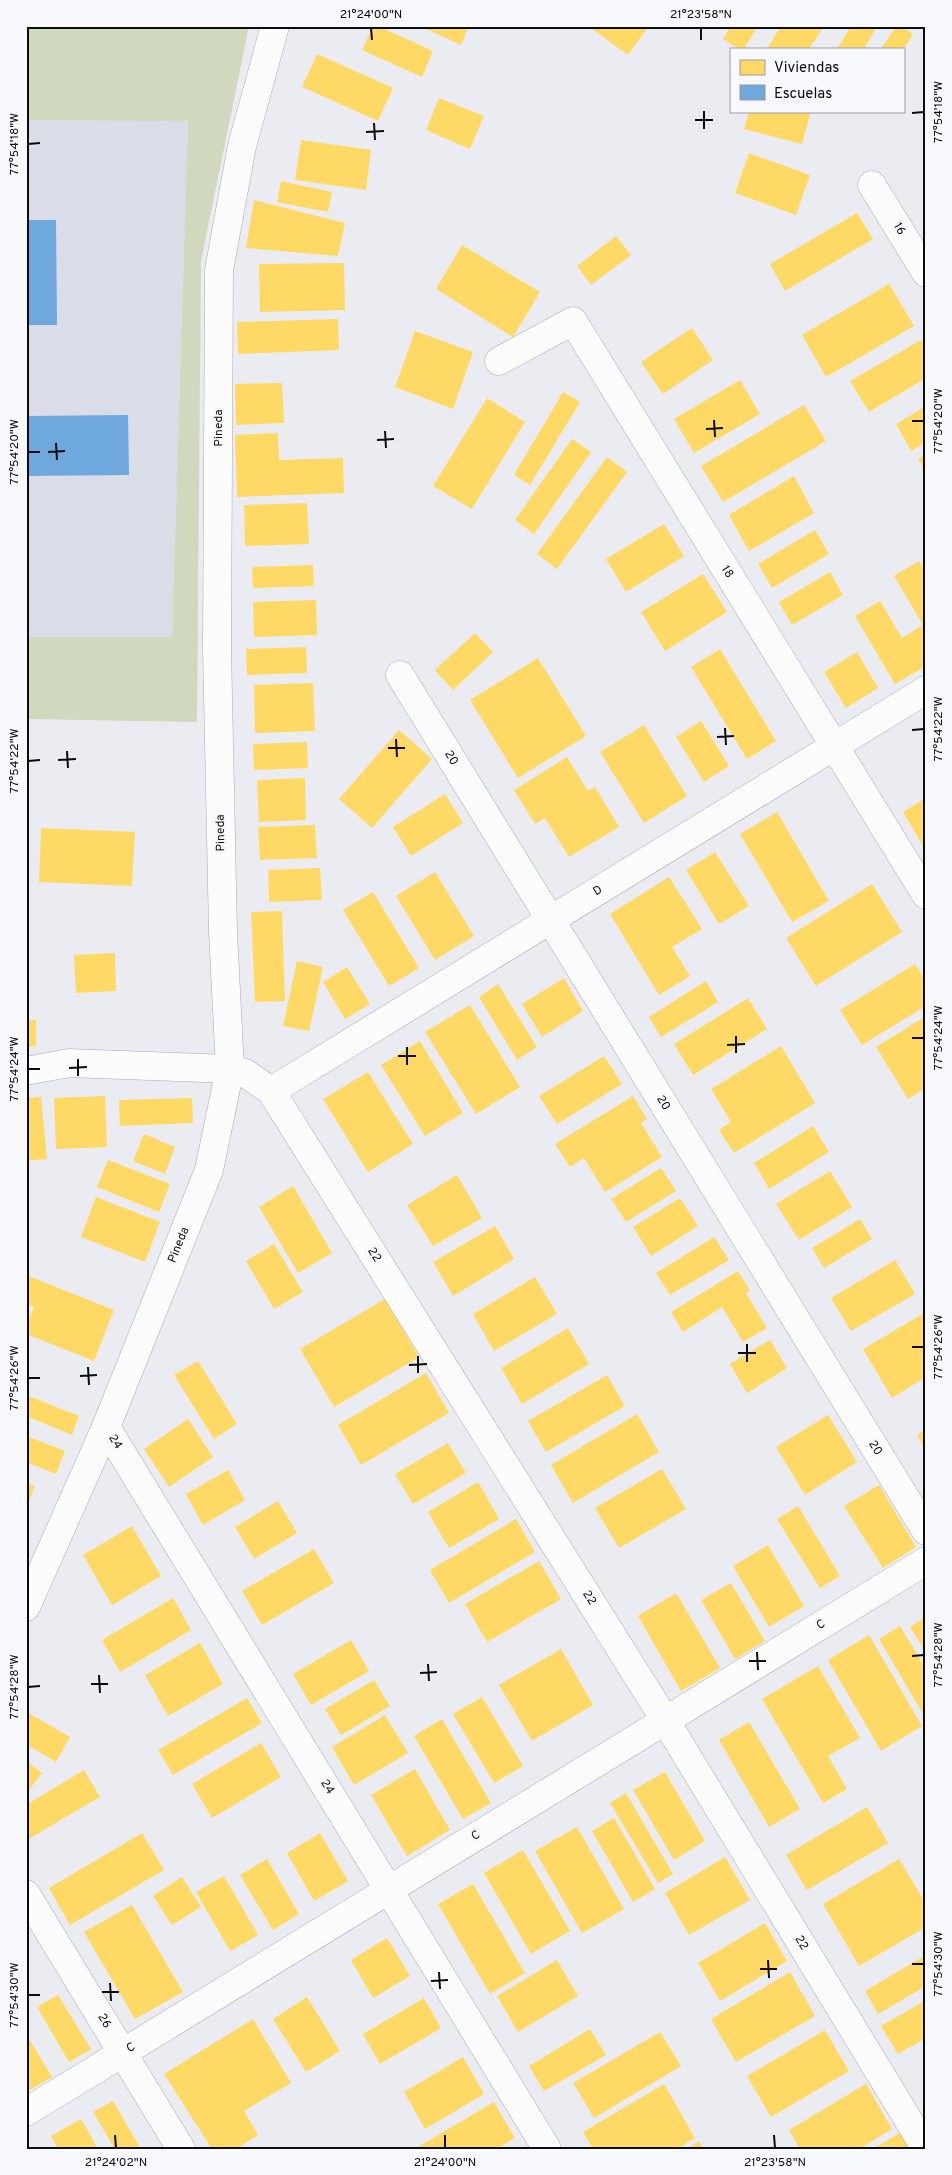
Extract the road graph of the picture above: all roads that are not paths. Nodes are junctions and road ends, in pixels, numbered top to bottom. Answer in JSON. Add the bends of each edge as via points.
{"nodes":[{"id":1,"x":275,"y":26,"type":"edge"},
{"id":2,"x":872,"y":185,"type":"dead end"},
{"id":3,"x":926,"y":273,"type":"edge"},
{"id":4,"x":499,"y":361,"type":"dead end"},
{"id":5,"x":400,"y":675,"type":"dead end"},
{"id":6,"x":926,"y":690,"type":"edge"},
{"id":7,"x":834,"y":746,"type":"junction"},
{"id":8,"x":926,"y":895,"type":"edge"},
{"id":9,"x":550,"y":920,"type":"junction"},
{"id":10,"x":230,"y":1069,"type":"junction"},
{"id":11,"x":26,"y":1071,"type":"edge"},
{"id":12,"x":271,"y":1091,"type":"junction"},
{"id":13,"x":106,"y":1427,"type":"junction"},
{"id":14,"x":926,"y":1531,"type":"edge"},
{"id":15,"x":926,"y":1561,"type":"edge"},
{"id":16,"x":26,"y":1607,"type":"edge"},
{"id":17,"x":665,"y":1720,"type":"junction"},
{"id":18,"x":389,"y":1890,"type":"junction"},
{"id":19,"x":26,"y":1894,"type":"edge"},
{"id":20,"x":123,"y":2053,"type":"junction"},
{"id":21,"x":26,"y":2112,"type":"edge"},
{"id":22,"x":181,"y":2149,"type":"edge"},
{"id":23,"x":547,"y":2149,"type":"edge"},
{"id":24,"x":926,"y":2149,"type":"edge"}],
"edges":[{"from":1,"to":10,"type":"street","name":"Pineda","via":[[242,146],[220,270],[217,648],[223,932]]},
{"from":2,"to":3,"type":"street","name":"16"},
{"from":4,"to":7,"type":"street","name":"18","via":[[573,321]]},
{"from":5,"to":9,"type":"street","name":"20"},
{"from":6,"to":7,"type":"street","name":"D"},
{"from":7,"to":8,"type":"street","name":"18"},
{"from":7,"to":9,"type":"street","name":"D"},
{"from":9,"to":12,"type":"street","name":"D"},
{"from":9,"to":14,"type":"street","name":"20"},
{"from":10,"to":11,"type":"street","via":[[69,1063]]},
{"from":10,"to":12,"type":"street","name":"22","via":[[245,1073]]},
{"from":10,"to":13,"type":"street","name":"Pineda","via":[[209,1170]]},
{"from":12,"to":17,"type":"street","name":"22"},
{"from":13,"to":16,"type":"street","name":"Pineda"},
{"from":13,"to":18,"type":"street","name":"24"},
{"from":15,"to":17,"type":"street","name":"C"},
{"from":17,"to":18,"type":"street","name":"C"},
{"from":17,"to":24,"type":"street","name":"22"},
{"from":18,"to":20,"type":"street","name":"C"},
{"from":18,"to":23,"type":"street","name":"24"},
{"from":19,"to":20,"type":"street","name":"26"},
{"from":20,"to":21,"type":"street","name":"C"},
{"from":20,"to":22,"type":"street","name":"26"}]}
